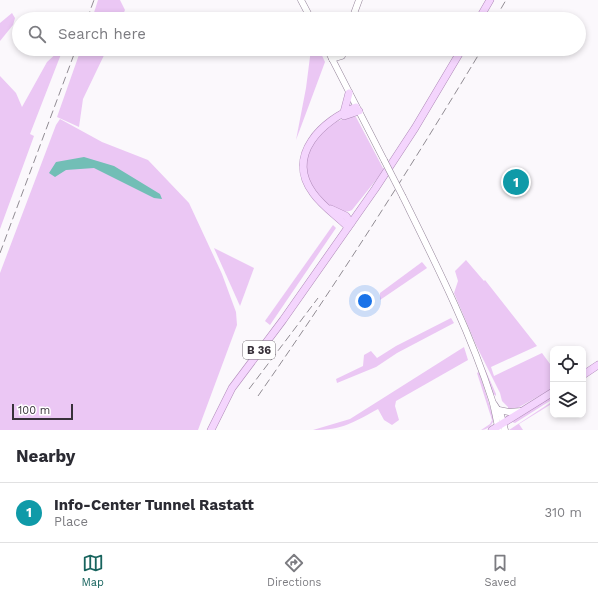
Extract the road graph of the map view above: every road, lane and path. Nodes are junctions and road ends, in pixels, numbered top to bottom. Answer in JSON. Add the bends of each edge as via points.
{"nodes":[{"id":1,"x":301,"y":0,"type":"edge"},
{"id":2,"x":359,"y":0,"type":"edge"},
{"id":3,"x":490,"y":0,"type":"edge"},
{"id":4,"x":307,"y":12,"type":"edge"},
{"id":5,"x":355,"y":12,"type":"edge"},
{"id":6,"x":484,"y":12,"type":"edge"},
{"id":7,"x":330,"y":56,"type":"edge"},
{"id":8,"x":458,"y":56,"type":"edge"},
{"id":9,"x":349,"y":93,"type":"junction"},
{"id":10,"x":357,"y":109,"type":"junction"},
{"id":11,"x":344,"y":112,"type":"junction"},
{"id":12,"x":336,"y":118,"type":"junction"},
{"id":13,"x":327,"y":207,"type":"junction"},
{"id":14,"x":360,"y":209,"type":"junction"},
{"id":15,"x":342,"y":213,"type":"junction"},
{"id":16,"x":349,"y":225,"type":"junction"},
{"id":17,"x":598,"y":365,"type":"edge"},
{"id":18,"x":586,"y":373,"type":"edge"},
{"id":19,"x":550,"y":394,"type":"edge"},
{"id":20,"x":492,"y":401,"type":"junction"},
{"id":21,"x":499,"y":410,"type":"junction"},
{"id":22,"x":522,"y":411,"type":"junction"},
{"id":23,"x":499,"y":428,"type":"edge"},
{"id":24,"x":211,"y":430,"type":"edge"}],
"edges":[{"from":1,"to":4,"type":"street"},
{"from":2,"to":5,"type":"street"},
{"from":3,"to":6,"type":"main road"},
{"from":7,"to":9,"type":"street"},
{"from":8,"to":14,"type":"main road","number":"B 36","via":[[415,128]]},
{"from":9,"to":10,"type":"street"},
{"from":9,"to":11,"type":"main road"},
{"from":10,"to":11,"type":"main road"},
{"from":10,"to":12,"type":"main road"},
{"from":10,"to":20,"type":"street","bridge":true,"via":[[442,277]]},
{"from":11,"to":12,"type":"main road"},
{"from":12,"to":13,"type":"main road","via":[[319,129],[312,138],[304,163],[307,183],[312,193]]},
{"from":13,"to":15,"type":"main road"},
{"from":13,"to":16,"type":"main road"},
{"from":14,"to":15,"type":"main road"},
{"from":14,"to":16,"type":"main road","number":"B 36"},
{"from":15,"to":16,"type":"main road"},
{"from":16,"to":24,"type":"main road","number":"B 36","via":[[232,388]]},
{"from":17,"to":18,"type":"main road"},
{"from":19,"to":22,"type":"main road"},
{"from":20,"to":21,"type":"street"},
{"from":20,"to":23,"type":"street"},
{"from":21,"to":22,"type":"street"},
{"from":21,"to":23,"type":"street"},
{"from":22,"to":23,"type":"main road"}]}
